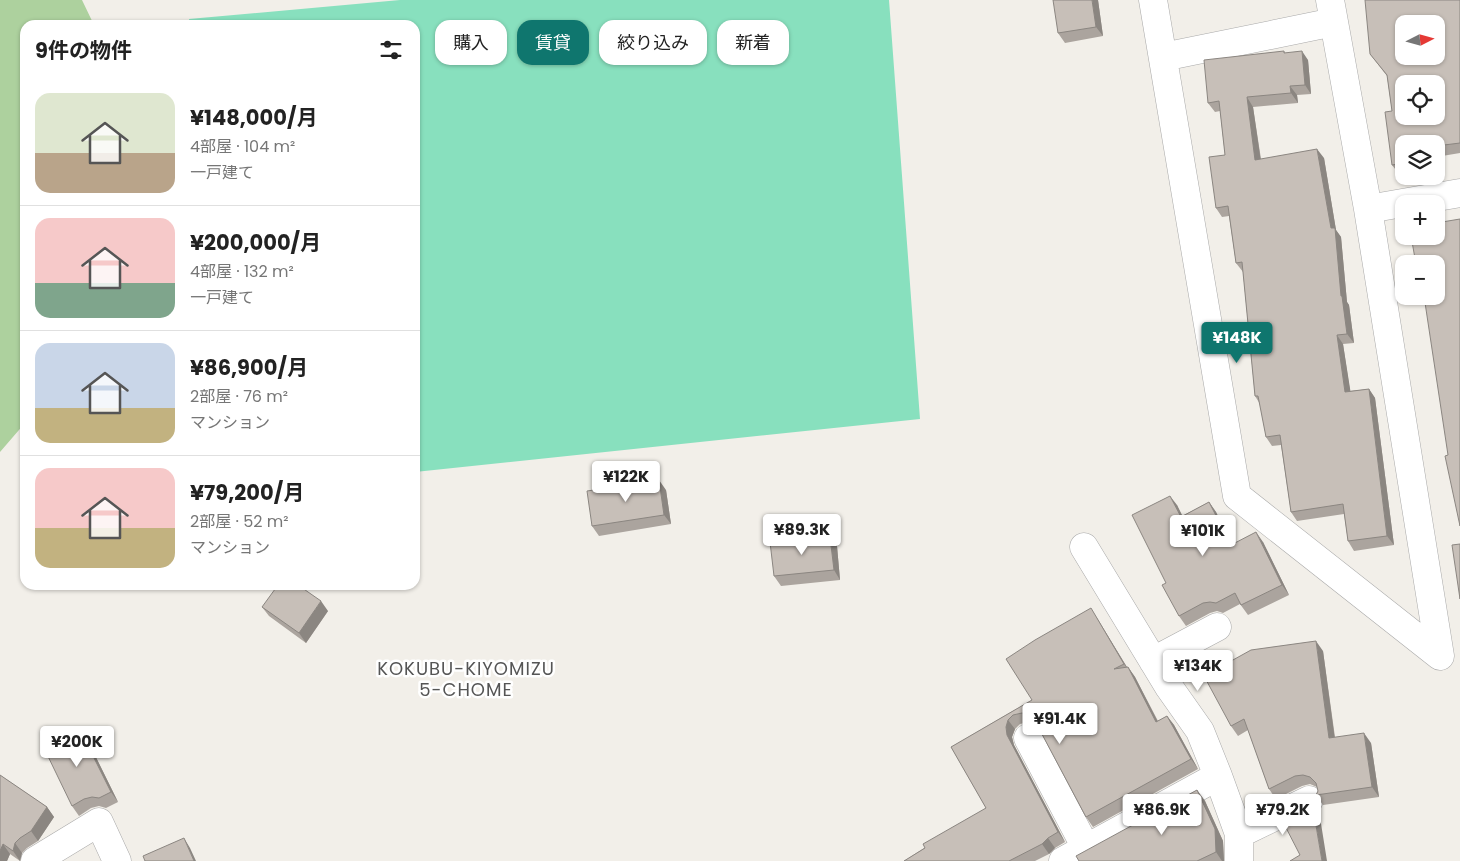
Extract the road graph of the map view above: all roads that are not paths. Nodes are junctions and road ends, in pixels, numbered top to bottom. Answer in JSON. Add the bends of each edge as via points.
{"nodes":[{"id":1,"x":1153,"y":0,"type":"edge"},
{"id":2,"x":1332,"y":11,"type":"edge"},
{"id":3,"x":1163,"y":57,"type":"junction"},
{"id":4,"x":1460,"y":193,"type":"edge"},
{"id":5,"x":1368,"y":209,"type":"junction"},
{"id":6,"x":1084,"y":547,"type":"dead end"},
{"id":7,"x":1217,"y":627,"type":"dead end"},
{"id":8,"x":1450,"y":652,"type":"edge"},
{"id":9,"x":1153,"y":661,"type":"junction"},
{"id":10,"x":1028,"y":738,"type":"dead end"},
{"id":11,"x":1218,"y":776,"type":"junction"},
{"id":12,"x":1309,"y":800,"type":"dead end"},
{"id":13,"x":1239,"y":834,"type":"junction"},
{"id":14,"x":1086,"y":848,"type":"junction"},
{"id":15,"x":35,"y":861,"type":"edge"},
{"id":16,"x":117,"y":861,"type":"edge"},
{"id":17,"x":1063,"y":861,"type":"edge"},
{"id":18,"x":1239,"y":861,"type":"edge"}],
"edges":[{"from":1,"to":3,"type":"street"},
{"from":2,"to":3,"type":"street"},
{"from":2,"to":5,"type":"street"},
{"from":3,"to":8,"type":"street","via":[[1237,496]]},
{"from":4,"to":5,"type":"street"},
{"from":5,"to":8,"type":"street"},
{"from":6,"to":9,"type":"street"},
{"from":7,"to":9,"type":"street"},
{"from":9,"to":11,"type":"street","via":[[1200,731]]},
{"from":10,"to":14,"type":"street"},
{"from":11,"to":13,"type":"street"},
{"from":11,"to":14,"type":"street"},
{"from":12,"to":13,"type":"street"},
{"from":13,"to":18,"type":"street"},
{"from":14,"to":17,"type":"street"},
{"from":15,"to":16,"type":"street","via":[[99,822]]}]}
